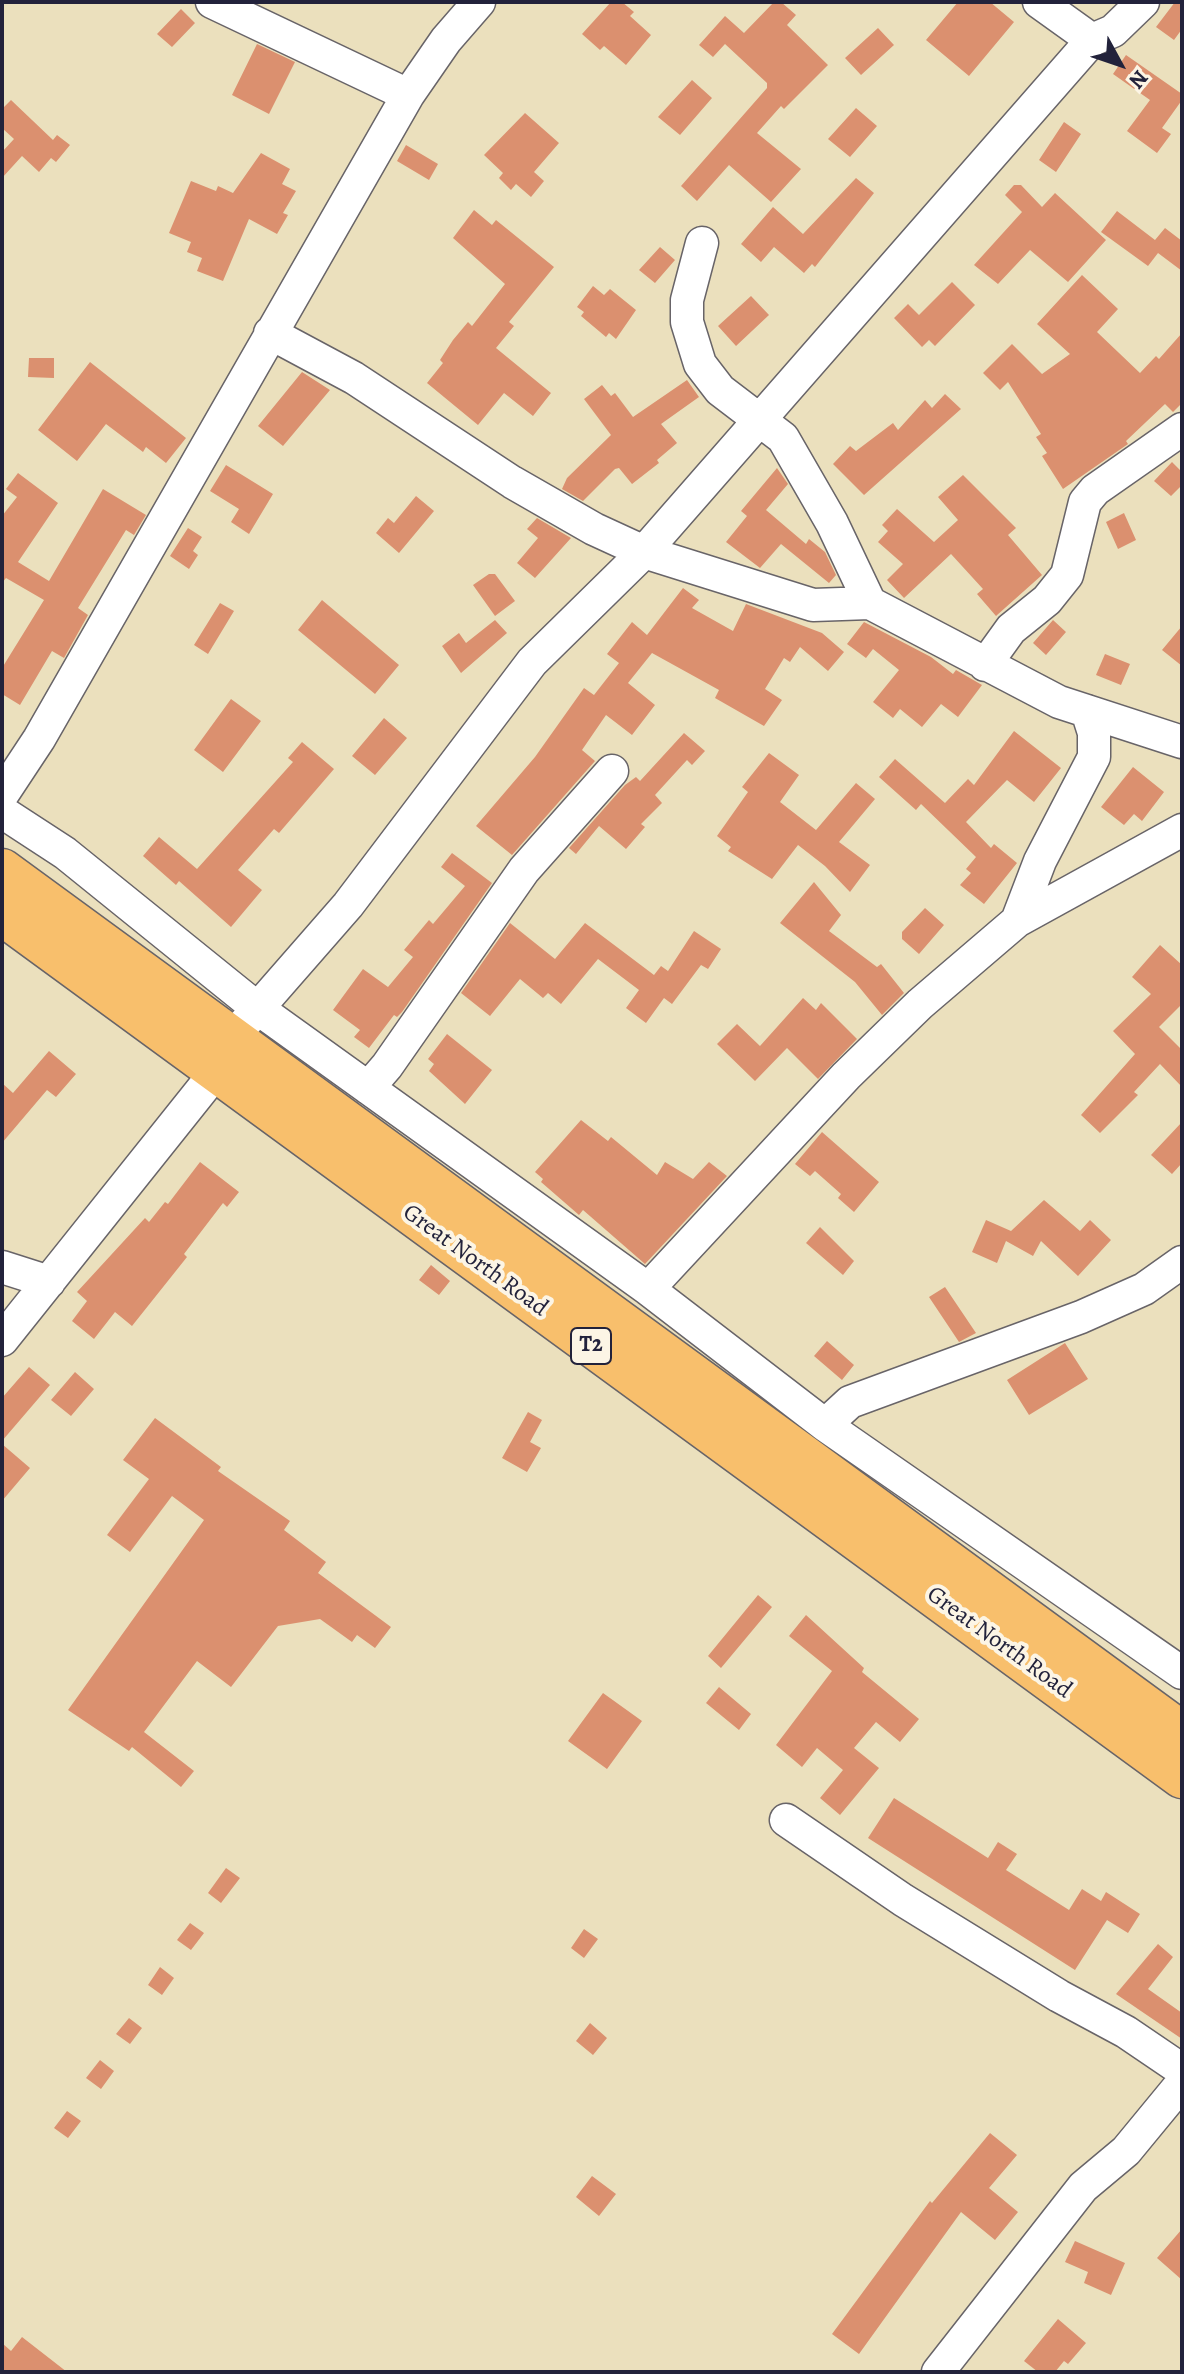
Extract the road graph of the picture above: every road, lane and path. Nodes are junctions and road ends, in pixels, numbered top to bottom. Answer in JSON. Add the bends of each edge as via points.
{"nodes":[{"id":1,"x":212,"y":2,"type":"edge"},
{"id":2,"x":479,"y":2,"type":"edge"},
{"id":3,"x":1039,"y":2,"type":"edge"},
{"id":4,"x":1143,"y":2,"type":"edge"},
{"id":5,"x":1092,"y":40,"type":"junction"},
{"id":6,"x":408,"y":95,"type":"junction"},
{"id":7,"x":702,"y":243,"type":"dead end"},
{"id":8,"x":270,"y":333,"type":"junction"},
{"id":9,"x":760,"y":418,"type":"junction"},
{"id":10,"x":1182,"y":429,"type":"edge"},
{"id":11,"x":644,"y":552,"type":"junction"},
{"id":12,"x":870,"y":603,"type":"junction"},
{"id":13,"x":985,"y":665,"type":"junction"},
{"id":14,"x":1087,"y":711,"type":"junction"},
{"id":15,"x":1182,"y":742,"type":"edge"},
{"id":16,"x":612,"y":771,"type":"dead end"},
{"id":17,"x":2,"y":795,"type":"edge"},
{"id":18,"x":2,"y":812,"type":"edge"},
{"id":19,"x":1182,"y":830,"type":"edge"},
{"id":20,"x":2,"y":870,"type":"edge"},
{"id":21,"x":2,"y":914,"type":"edge"},
{"id":22,"x":1017,"y":921,"type":"junction"},
{"id":23,"x":235,"y":1040,"type":"junction"},
{"id":24,"x":368,"y":1088,"type":"junction"},
{"id":25,"x":1182,"y":1262,"type":"edge"},
{"id":26,"x":2,"y":1267,"type":"edge"},
{"id":27,"x":49,"y":1282,"type":"junction"},
{"id":28,"x":648,"y":1289,"type":"junction"},
{"id":29,"x":2,"y":1340,"type":"edge"},
{"id":30,"x":825,"y":1425,"type":"junction"},
{"id":31,"x":1182,"y":1673,"type":"edge"},
{"id":32,"x":1182,"y":1733,"type":"edge"},
{"id":33,"x":1182,"y":1777,"type":"edge"},
{"id":34,"x":786,"y":1820,"type":"dead end"},
{"id":35,"x":1182,"y":2070,"type":"edge"},
{"id":36,"x":1182,"y":2083,"type":"edge"},
{"id":37,"x":938,"y":2372,"type":"edge"}],
"edges":[{"from":1,"to":6,"type":"street"},
{"from":2,"to":6,"type":"street"},
{"from":3,"to":5,"type":"street"},
{"from":4,"to":5,"type":"street","via":[[1113,31]]},
{"from":5,"to":9,"type":"street"},
{"from":6,"to":8,"type":"street"},
{"from":7,"to":9,"type":"street","via":[[687,300],[687,322],[700,364],[720,390]]},
{"from":8,"to":11,"type":"street","via":[[354,378],[512,482]]},
{"from":8,"to":17,"type":"street"},
{"from":9,"to":11,"type":"street"},
{"from":9,"to":12,"type":"street","via":[[794,454]]},
{"from":10,"to":13,"type":"street","via":[[1095,490],[1085,502],[1067,575],[1047,600],[1011,629]]},
{"from":11,"to":12,"type":"street","via":[[813,605]]},
{"from":11,"to":23,"type":"street","via":[[532,662],[348,905]]},
{"from":12,"to":13,"type":"street"},
{"from":13,"to":14,"type":"street"},
{"from":14,"to":15,"type":"street"},
{"from":14,"to":22,"type":"street","via":[[1094,757],[1040,861]]},
{"from":16,"to":24,"type":"street","via":[[524,870]]},
{"from":18,"to":23,"type":"street","via":[[65,853]]},
{"from":19,"to":22,"type":"street"},
{"from":20,"to":23,"type":"main road","name":"Great North Road","number":"T2"},
{"from":21,"to":23,"type":"main road","name":"Great North Road","number":"T2"},
{"from":22,"to":28,"type":"street","via":[[846,1076]]},
{"from":23,"to":24,"type":"street"},
{"from":23,"to":27,"type":"street"},
{"from":23,"to":32,"type":"main road","name":"Great North Road","number":"T2"},
{"from":23,"to":33,"type":"main road","name":"Great North Road","number":"T2"},
{"from":24,"to":28,"type":"street"},
{"from":25,"to":30,"type":"street","via":[[1144,1289],[1081,1317],[850,1402]]},
{"from":26,"to":27,"type":"street"},
{"from":27,"to":29,"type":"street"},
{"from":28,"to":30,"type":"street"},
{"from":30,"to":31,"type":"street"},
{"from":34,"to":35,"type":"street","via":[[903,1900]]},
{"from":36,"to":37,"type":"street","via":[[1126,2151],[1068,2205]]}]}
